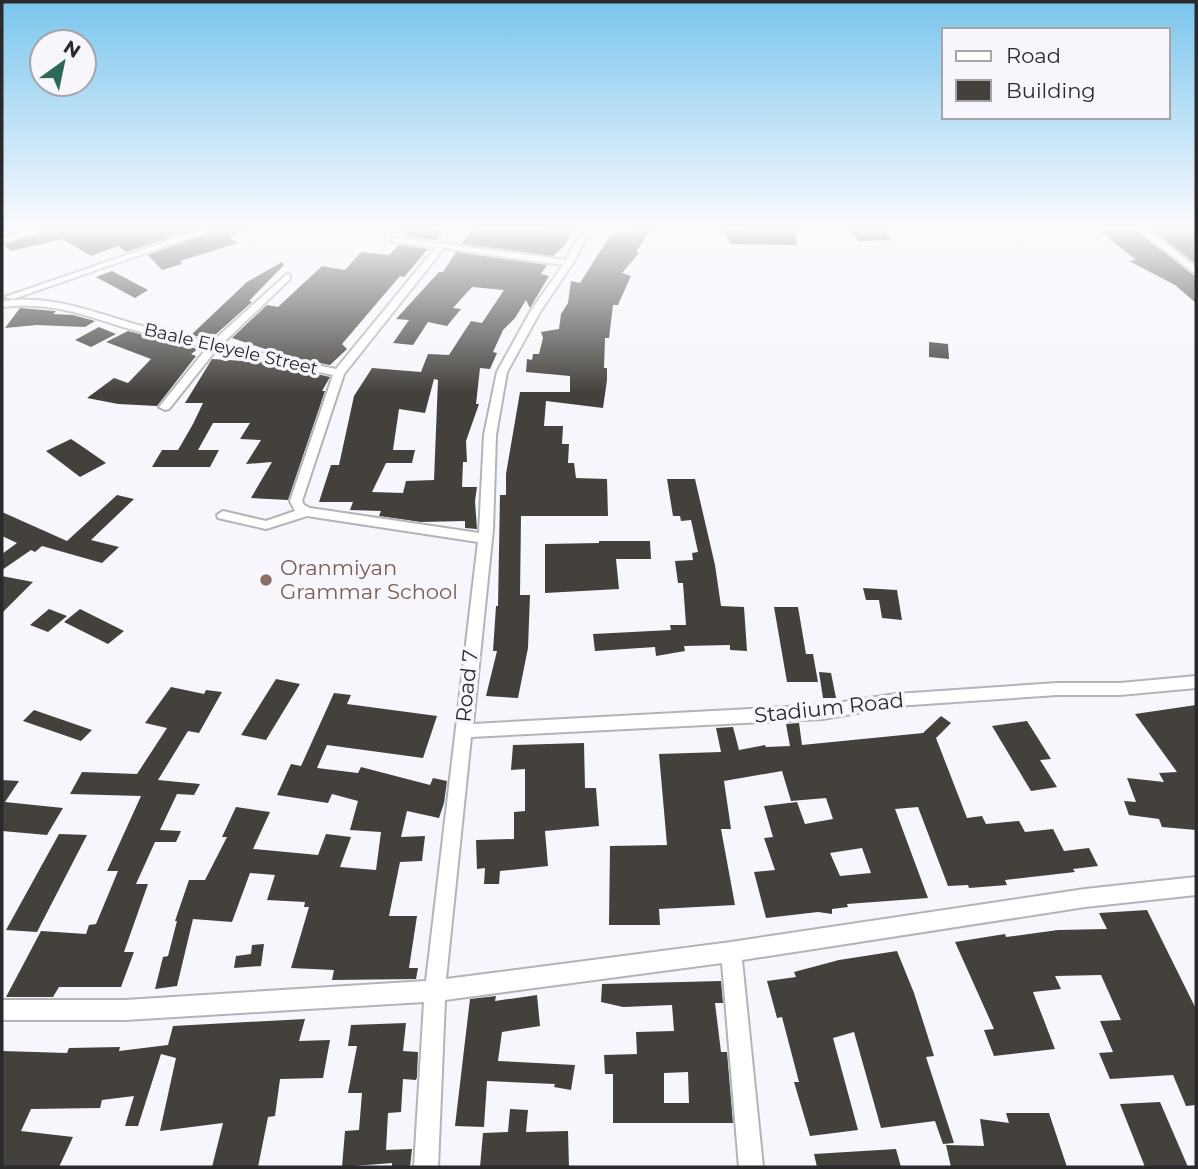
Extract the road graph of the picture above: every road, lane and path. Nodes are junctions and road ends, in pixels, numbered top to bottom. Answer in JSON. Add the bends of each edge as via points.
{"nodes":[{"id":1,"x":55,"y":284,"type":"edge"},
{"id":2,"x":280,"y":284,"type":"edge"},
{"id":3,"x":411,"y":284,"type":"edge"},
{"id":4,"x":554,"y":284,"type":"edge"},
{"id":5,"x":2,"y":302,"type":"edge"},
{"id":6,"x":214,"y":346,"type":"junction"},
{"id":7,"x":339,"y":373,"type":"junction"},
{"id":8,"x":165,"y":407,"type":"dead end"},
{"id":9,"x":307,"y":512,"type":"junction"},
{"id":10,"x":223,"y":515,"type":"dead end"},
{"id":11,"x":484,"y":538,"type":"junction"},
{"id":12,"x":1196,"y":682,"type":"edge"},
{"id":13,"x":462,"y":731,"type":"junction"},
{"id":14,"x":1196,"y":886,"type":"edge"},
{"id":15,"x":731,"y":952,"type":"junction"},
{"id":16,"x":435,"y":991,"type":"junction"},
{"id":17,"x":2,"y":1010,"type":"edge"},
{"id":18,"x":426,"y":1167,"type":"edge"},
{"id":19,"x":751,"y":1167,"type":"edge"}],
"edges":[{"from":1,"to":5,"type":"street"},
{"from":2,"to":6,"type":"street"},
{"from":3,"to":7,"type":"street"},
{"from":4,"to":11,"type":"street","name":"Road 7","via":[[502,372],[490,435]]},
{"from":5,"to":6,"type":"street","name":"Baale Eleyele Street","via":[[68,305]]},
{"from":6,"to":7,"type":"street","name":"Baale Eleyele Street"},
{"from":6,"to":8,"type":"street"},
{"from":7,"to":9,"type":"street","via":[[296,501]]},
{"from":9,"to":10,"type":"street","via":[[266,525]]},
{"from":9,"to":11,"type":"street"},
{"from":11,"to":13,"type":"street","name":"Road 7"},
{"from":12,"to":13,"type":"street","name":"Stadium Road","via":[[896,701],[824,712]]},
{"from":13,"to":16,"type":"street","name":"Road 7"},
{"from":14,"to":15,"type":"street","via":[[1085,898]]},
{"from":15,"to":16,"type":"street"},
{"from":15,"to":19,"type":"street"},
{"from":16,"to":17,"type":"street","via":[[125,1010]]},
{"from":16,"to":18,"type":"street","name":"Road 7"}]}
